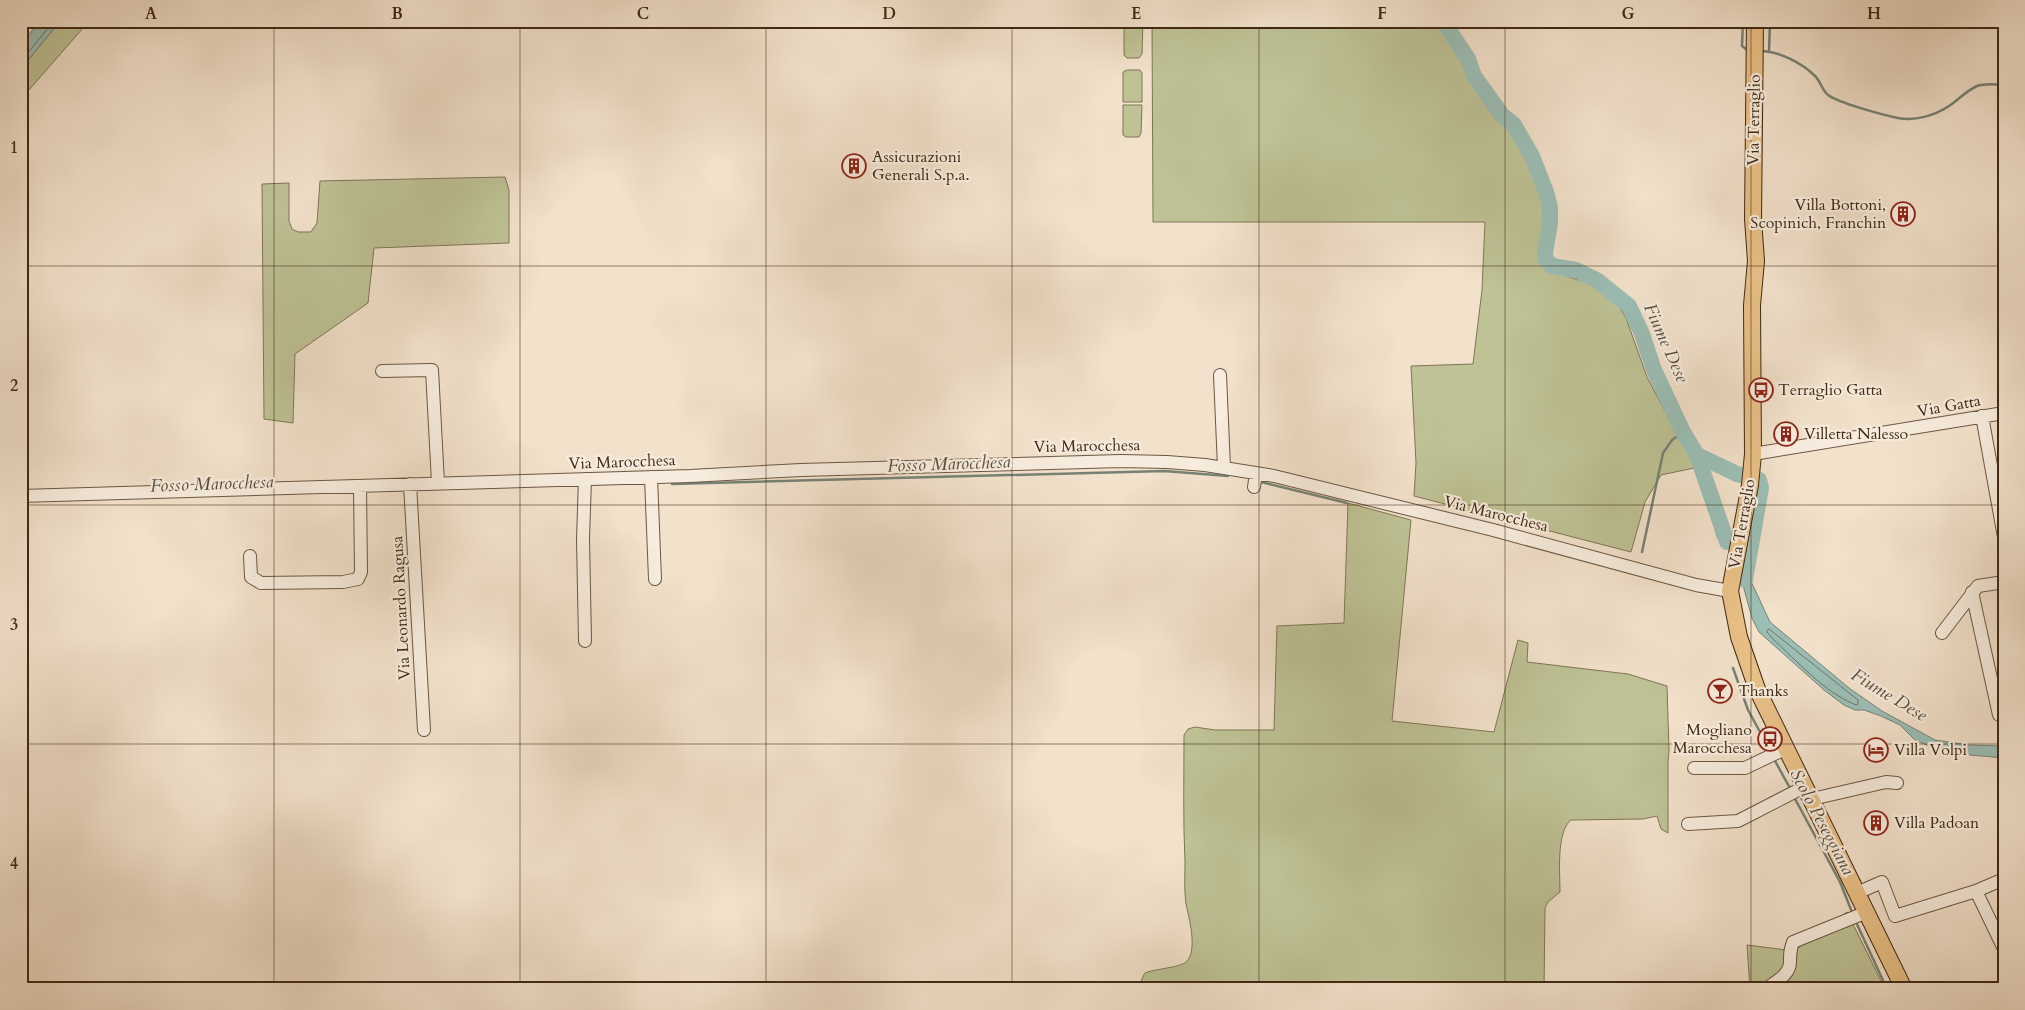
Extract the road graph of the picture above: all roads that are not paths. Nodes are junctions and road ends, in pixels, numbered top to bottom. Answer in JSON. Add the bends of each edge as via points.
{"nodes":[{"id":1,"x":1755,"y":21,"type":"edge"},
{"id":2,"x":382,"y":371,"type":"dead end"},
{"id":3,"x":1220,"y":375,"type":"dead end"},
{"id":4,"x":2004,"y":413,"type":"edge"},
{"id":5,"x":1982,"y":416,"type":"junction"},
{"id":6,"x":1752,"y":454,"type":"junction"},
{"id":7,"x":1224,"y":467,"type":"junction"},
{"id":8,"x":1256,"y":472,"type":"junction"},
{"id":9,"x":651,"y":477,"type":"junction"},
{"id":10,"x":585,"y":479,"type":"junction"},
{"id":11,"x":438,"y":483,"type":"junction"},
{"id":12,"x":410,"y":484,"type":"junction"},
{"id":13,"x":1254,"y":487,"type":"dead end"},
{"id":14,"x":360,"y":490,"type":"junction"},
{"id":15,"x":21,"y":496,"type":"edge"},
{"id":16,"x":2004,"y":537,"type":"edge"},
{"id":17,"x":250,"y":556,"type":"dead end"},
{"id":18,"x":655,"y":579,"type":"dead end"},
{"id":19,"x":2004,"y":582,"type":"edge"},
{"id":20,"x":1730,"y":591,"type":"junction"},
{"id":21,"x":1972,"y":592,"type":"junction"},
{"id":22,"x":1942,"y":633,"type":"dead end"},
{"id":23,"x":585,"y":641,"type":"dead end"},
{"id":24,"x":2004,"y":714,"type":"edge"},
{"id":25,"x":424,"y":730,"type":"dead end"},
{"id":26,"x":1777,"y":753,"type":"junction"},
{"id":27,"x":1694,"y":768,"type":"dead end"},
{"id":28,"x":1897,"y":784,"type":"dead end"},
{"id":29,"x":1801,"y":793,"type":"junction"},
{"id":30,"x":1688,"y":824,"type":"dead end"},
{"id":31,"x":2004,"y":879,"type":"edge"},
{"id":32,"x":1862,"y":891,"type":"junction"},
{"id":33,"x":1976,"y":891,"type":"junction"},
{"id":34,"x":1859,"y":916,"type":"junction"},
{"id":35,"x":2004,"y":948,"type":"edge"},
{"id":36,"x":1766,"y":989,"type":"edge"},
{"id":37,"x":1904,"y":989,"type":"edge"}],
"edges":[{"from":1,"to":6,"type":"main road","name":"Via Terraglio","via":[[1753,219],[1756,260],[1752,305]]},
{"from":2,"to":11,"type":"street","via":[[432,370]]},
{"from":3,"to":7,"type":"street"},
{"from":4,"to":5,"type":"street","name":"Via Gatta"},
{"from":5,"to":6,"type":"street","name":"Via Gatta"},
{"from":5,"to":16,"type":"street"},
{"from":6,"to":20,"type":"main road","name":"Via Terraglio"},
{"from":7,"to":8,"type":"street","name":"Via Marocchesa"},
{"from":7,"to":9,"type":"street","name":"Via Marocchesa","via":[[1121,461]]},
{"from":8,"to":13,"type":"street"},
{"from":8,"to":20,"type":"street","name":"Via Marocchesa"},
{"from":9,"to":10,"type":"street","name":"Via Marocchesa"},
{"from":9,"to":18,"type":"street"},
{"from":10,"to":11,"type":"street","name":"Via Marocchesa"},
{"from":10,"to":23,"type":"street"},
{"from":11,"to":12,"type":"street","name":"Via Marocchesa"},
{"from":12,"to":14,"type":"street","name":"Via Marocchesa"},
{"from":12,"to":25,"type":"street","name":"Via Leonardo Ragusa"},
{"from":14,"to":15,"type":"street","name":"Via Marocchesa"},
{"from":14,"to":17,"type":"street","via":[[361,572],[358,579],[261,583],[251,577]]},
{"from":19,"to":21,"type":"street","via":[[1978,586]]},
{"from":20,"to":26,"type":"main road","name":"Via Terraglio","via":[[1745,656]]},
{"from":21,"to":22,"type":"street"},
{"from":21,"to":24,"type":"street","via":[[1999,715]]},
{"from":26,"to":27,"type":"street","via":[[1746,768]]},
{"from":26,"to":29,"type":"main road","name":"Via Terraglio"},
{"from":28,"to":29,"type":"street","via":[[1886,782]]},
{"from":29,"to":30,"type":"street","via":[[1738,821]]},
{"from":29,"to":32,"type":"main road","name":"Via Terraglio"},
{"from":31,"to":33,"type":"street"},
{"from":32,"to":33,"type":"street","via":[[1882,882],[1896,916]]},
{"from":32,"to":34,"type":"main road","name":"Via Terraglio"},
{"from":33,"to":35,"type":"street"},
{"from":34,"to":36,"type":"street","via":[[1793,942],[1788,971]]},
{"from":34,"to":37,"type":"main road","name":"Via Terraglio"}]}
